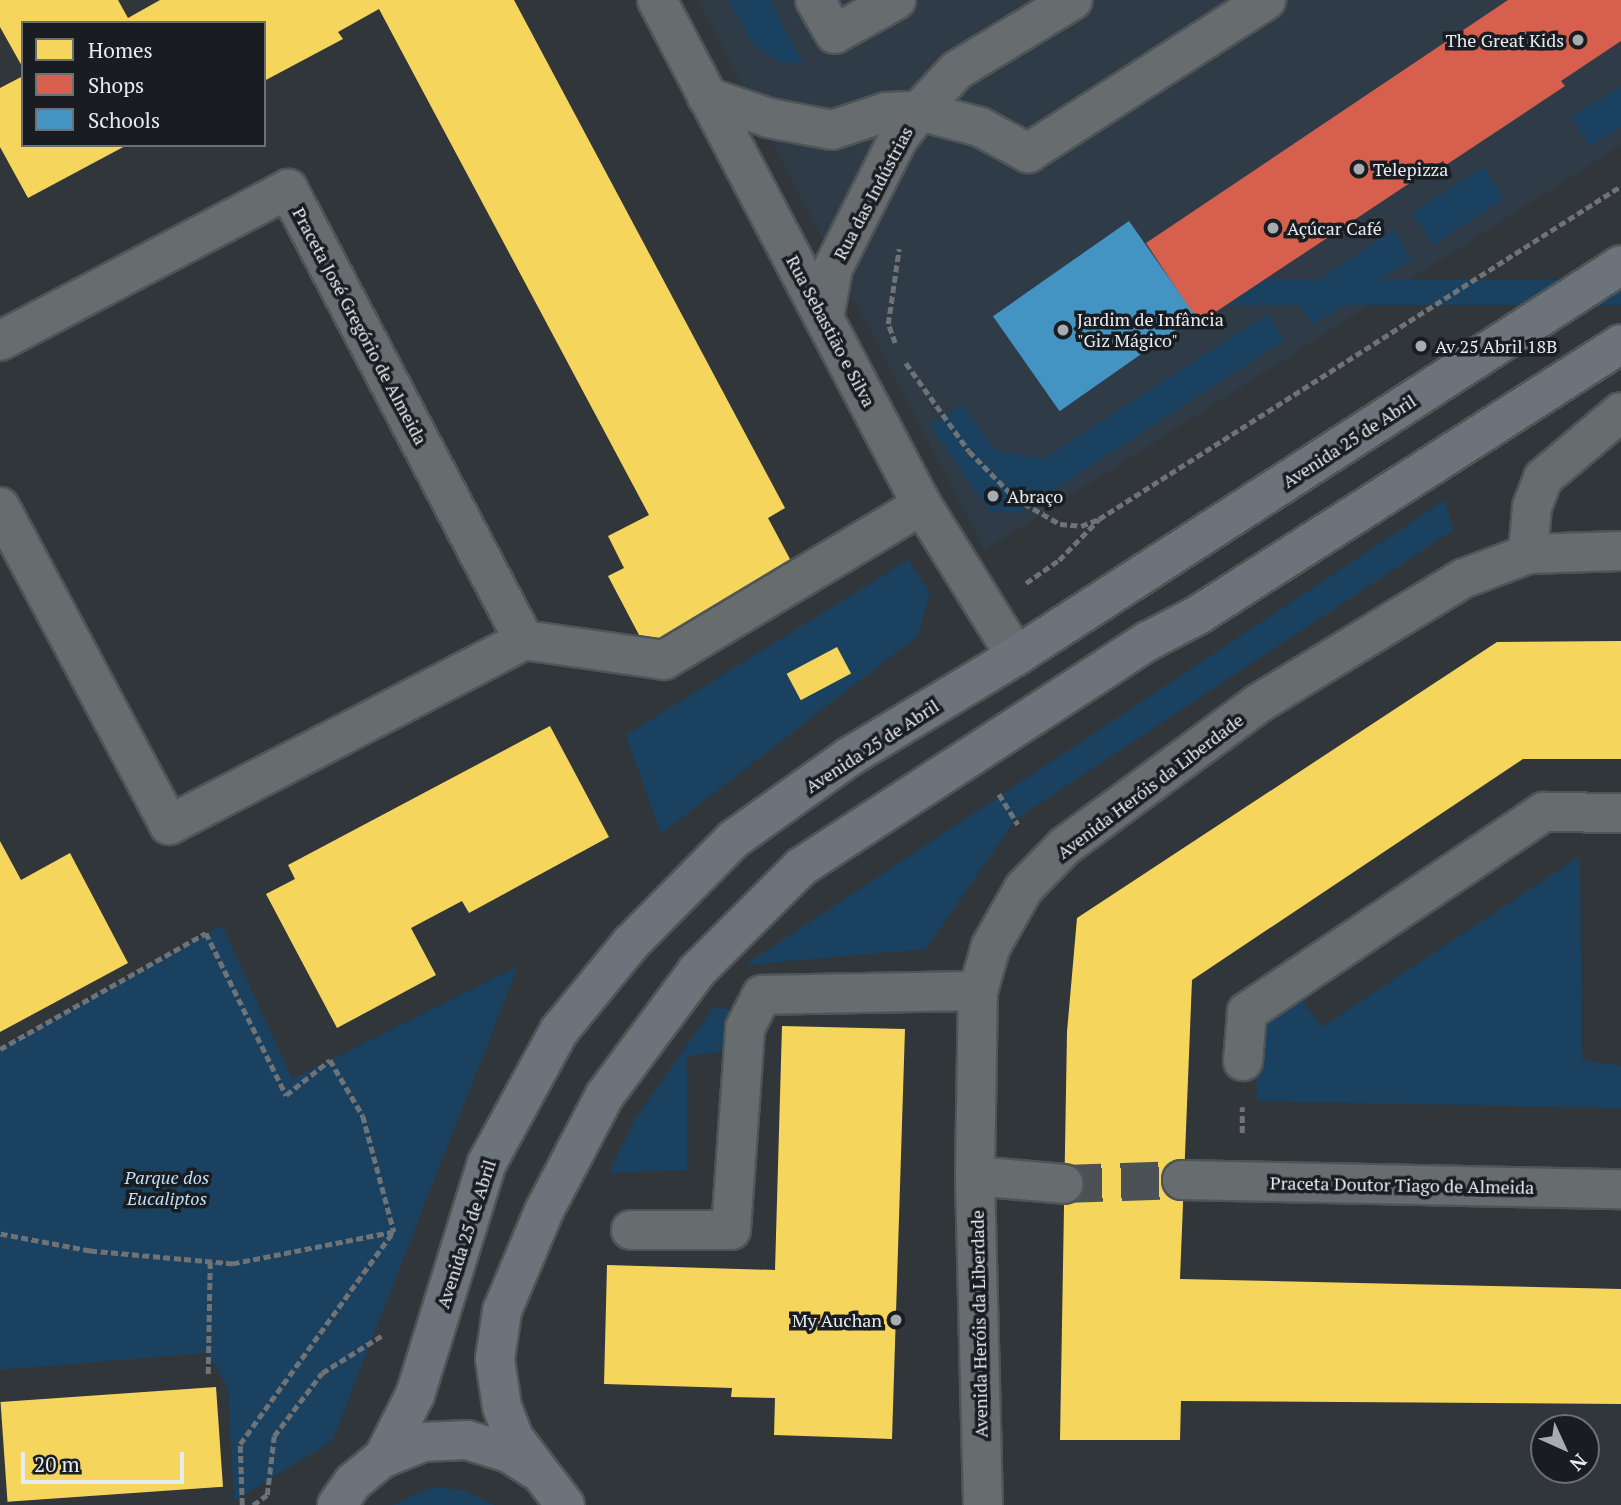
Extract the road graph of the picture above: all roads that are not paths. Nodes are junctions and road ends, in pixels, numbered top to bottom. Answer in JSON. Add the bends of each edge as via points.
{"nodes":[{"id":1,"x":657,"y":0,"type":"edge"},
{"id":2,"x":815,"y":0,"type":"edge"},
{"id":3,"x":896,"y":0,"type":"edge"},
{"id":4,"x":1073,"y":0,"type":"edge"},
{"id":5,"x":1266,"y":0,"type":"edge"},
{"id":6,"x":708,"y":97,"type":"junction"},
{"id":7,"x":919,"y":111,"type":"junction"},
{"id":8,"x":1621,"y":265,"type":"edge"},
{"id":9,"x":824,"y":318,"type":"junction"},
{"id":10,"x":0,"y":341,"type":"edge"},
{"id":11,"x":1621,"y":344,"type":"edge"},
{"id":12,"x":1621,"y":412,"type":"edge"},
{"id":13,"x":922,"y":505,"type":"junction"},
{"id":14,"x":0,"y":507,"type":"edge"},
{"id":15,"x":1621,"y":551,"type":"edge"},
{"id":16,"x":1528,"y":554,"type":"junction"},
{"id":17,"x":524,"y":640,"type":"junction"},
{"id":18,"x":1016,"y":656,"type":"junction"},
{"id":19,"x":1621,"y":813,"type":"edge"},
{"id":20,"x":978,"y":991,"type":"junction"},
{"id":21,"x":1243,"y":1061,"type":"road end"},
{"id":22,"x":975,"y":1176,"type":"junction"},
{"id":23,"x":1182,"y":1180,"type":"tunnel mouth"},
{"id":24,"x":1064,"y":1184,"type":"tunnel mouth"},
{"id":25,"x":1621,"y":1189,"type":"edge"},
{"id":26,"x":631,"y":1230,"type":"dead end"},
{"id":27,"x":383,"y":1458,"type":"junction"},
{"id":28,"x":562,"y":1495,"type":"edge"},
{"id":29,"x":337,"y":1505,"type":"edge"},
{"id":30,"x":983,"y":1505,"type":"edge"}],
"edges":[{"from":1,"to":6,"type":"street","name":"Rua Sebastião e Silva"},
{"from":2,"to":3,"type":"street","via":[[835,34]]},
{"from":4,"to":7,"type":"street","name":"Rua das Indústrias","via":[[957,70]]},
{"from":5,"to":7,"type":"street","via":[[1028,153],[980,127]]},
{"from":6,"to":7,"type":"street","name":"Rua das Indústrias","via":[[769,118],[832,130],[886,112]]},
{"from":6,"to":9,"type":"street","name":"Rua Sebastião e Silva"},
{"from":7,"to":9,"type":"street","name":"Rua das Indústrias","via":[[898,139],[833,268]]},
{"from":8,"to":18,"type":"main road","name":"Avenida 25 de Abril"},
{"from":9,"to":13,"type":"street","name":"Rua Sebastião e Silva"},
{"from":10,"to":17,"type":"street","name":"Praceta José Gregório de Almeida","via":[[288,190]]},
{"from":11,"to":28,"type":"main road","name":"Avenida 25 de Abril","via":[[1198,615],[1148,641],[801,867],[697,971],[605,1095],[544,1211],[502,1311],[495,1359],[502,1407],[514,1438]]},
{"from":12,"to":16,"type":"street","via":[[1543,478],[1532,507]]},
{"from":13,"to":17,"type":"street","via":[[664,660]]},
{"from":13,"to":18,"type":"street","name":"Rua Sebastião e Silva"},
{"from":14,"to":17,"type":"street","via":[[169,825]]},
{"from":15,"to":16,"type":"street","name":"Avenida Heróis da Liberdade"},
{"from":16,"to":20,"type":"street","name":"Avenida Heróis da Liberdade","via":[[1462,579],[1259,703],[1065,846],[1024,888],[991,946]]},
{"from":18,"to":27,"type":"main road","name":"Avenida 25 de Abril","via":[[849,757],[734,839],[631,943],[559,1031],[487,1163],[415,1395]]},
{"from":19,"to":21,"type":"street","via":[[1544,812],[1247,1012]]},
{"from":20,"to":22,"type":"street","name":"Avenida Heróis da Liberdade"},
{"from":20,"to":26,"type":"street","via":[[762,995],[745,1028],[731,1230]]},
{"from":22,"to":24,"type":"street"},
{"from":22,"to":30,"type":"street","name":"Avenida Heróis da Liberdade"},
{"from":23,"to":25,"type":"street","name":"Praceta Doutor Tiago de Almeida"},
{"from":27,"to":28,"type":"main road","name":"Avenida 25 de Abril","via":[[423,1442],[467,1440],[509,1453]]},
{"from":27,"to":29,"type":"main road","name":"Avenida 25 de Abril","via":[[353,1482]]}]}
